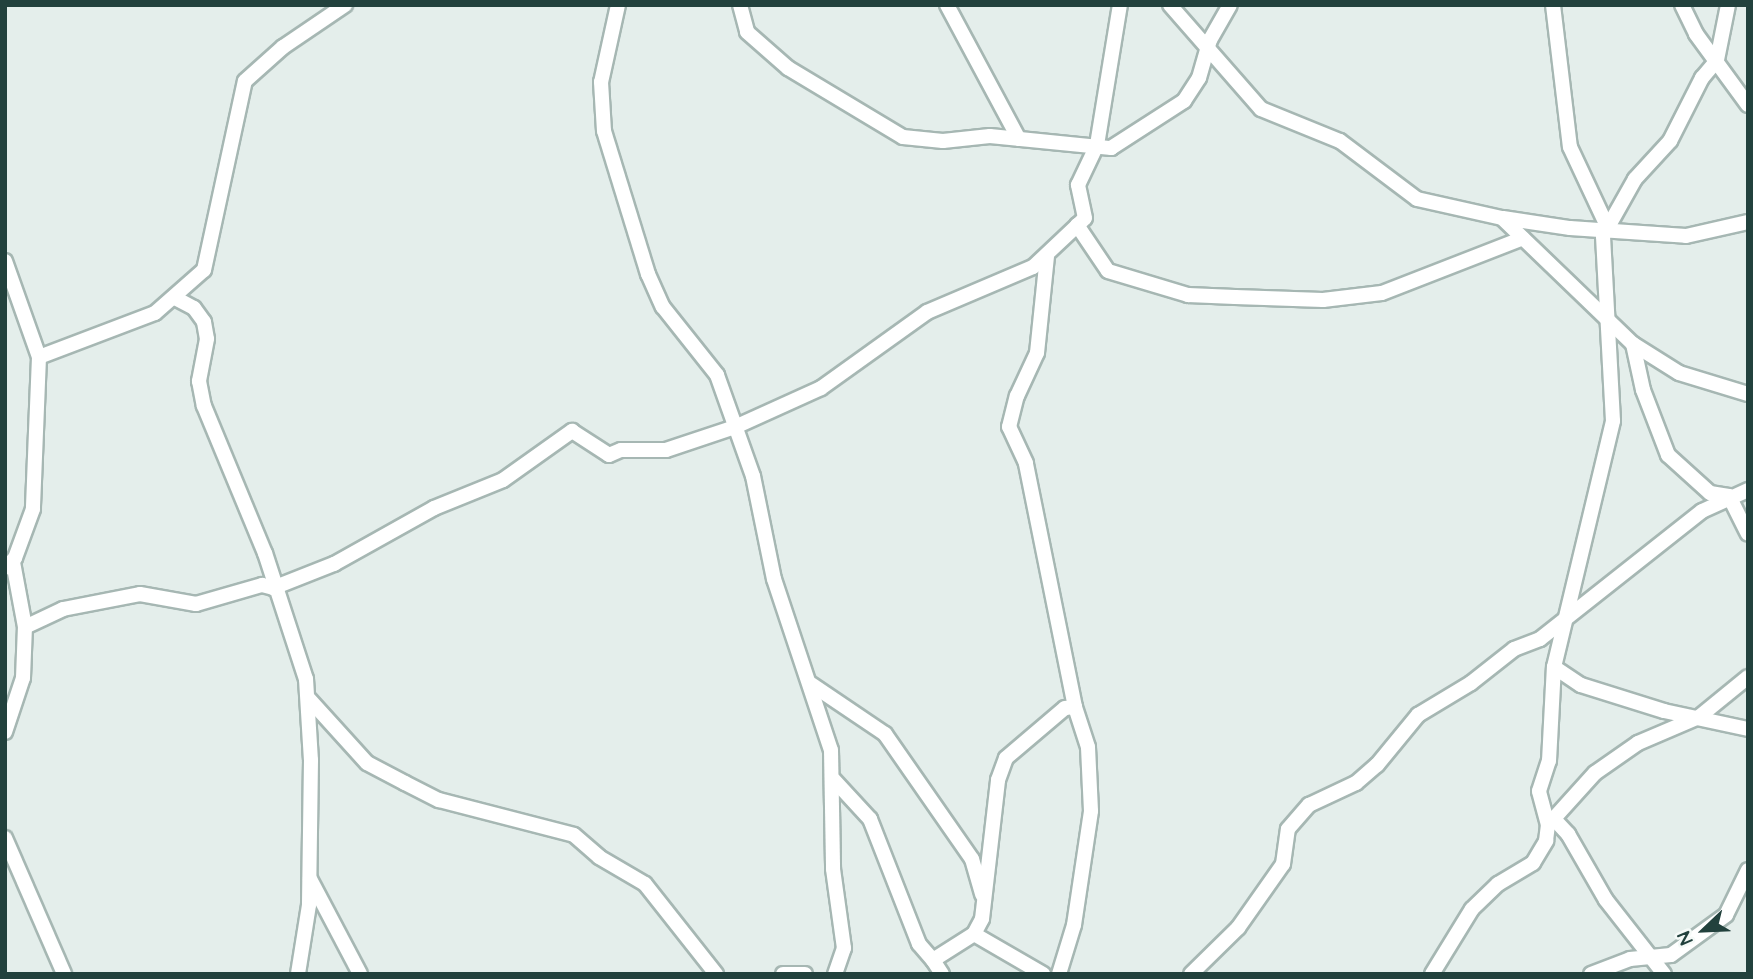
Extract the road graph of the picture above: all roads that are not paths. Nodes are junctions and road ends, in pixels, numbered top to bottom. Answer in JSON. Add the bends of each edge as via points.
{"nodes":[{"id":1,"x":345,"y":5,"type":"edge"},
{"id":2,"x":618,"y":5,"type":"edge"},
{"id":3,"x":740,"y":5,"type":"edge"},
{"id":4,"x":947,"y":5,"type":"edge"},
{"id":5,"x":1120,"y":5,"type":"edge"},
{"id":6,"x":1170,"y":5,"type":"edge"},
{"id":7,"x":1230,"y":5,"type":"edge"},
{"id":8,"x":1553,"y":5,"type":"edge"},
{"id":9,"x":1682,"y":5,"type":"edge"},
{"id":10,"x":1728,"y":5,"type":"edge"},
{"id":11,"x":1210,"y":51,"type":"junction"},
{"id":12,"x":1717,"y":60,"type":"junction"},
{"id":13,"x":1748,"y":105,"type":"edge"},
{"id":14,"x":1018,"y":139,"type":"junction"},
{"id":15,"x":1097,"y":145,"type":"junction"},
{"id":16,"x":1502,"y":218,"type":"junction"},
{"id":17,"x":1748,"y":222,"type":"edge"},
{"id":18,"x":1077,"y":225,"type":"junction"},
{"id":19,"x":1606,"y":227,"type":"junction"},
{"id":20,"x":1523,"y":238,"type":"junction"},
{"id":21,"x":1047,"y":256,"type":"junction"},
{"id":22,"x":5,"y":261,"type":"edge"},
{"id":23,"x":177,"y":299,"type":"junction"},
{"id":24,"x":1606,"y":323,"type":"junction"},
{"id":25,"x":1633,"y":344,"type":"junction"},
{"id":26,"x":39,"y":356,"type":"junction"},
{"id":27,"x":1748,"y":394,"type":"edge"},
{"id":28,"x":735,"y":427,"type":"junction"},
{"id":29,"x":1748,"y":490,"type":"edge"},
{"id":30,"x":1729,"y":496,"type":"junction"},
{"id":31,"x":1748,"y":534,"type":"edge"},
{"id":32,"x":9,"y":565,"type":"edge"},
{"id":33,"x":273,"y":587,"type":"junction"},
{"id":34,"x":1568,"y":616,"type":"junction"},
{"id":35,"x":25,"y":627,"type":"junction"},
{"id":36,"x":1554,"y":667,"type":"junction"},
{"id":37,"x":1748,"y":677,"type":"edge"},
{"id":38,"x":811,"y":684,"type":"junction"},
{"id":39,"x":309,"y":699,"type":"junction"},
{"id":40,"x":1075,"y":707,"type":"junction"},
{"id":41,"x":1699,"y":717,"type":"junction"},
{"id":42,"x":1748,"y":729,"type":"edge"},
{"id":43,"x":5,"y":732,"type":"edge"},
{"id":44,"x":834,"y":780,"type":"junction"},
{"id":45,"x":1551,"y":822,"type":"junction"},
{"id":46,"x":5,"y":838,"type":"edge"},
{"id":47,"x":1748,"y":870,"type":"edge"},
{"id":48,"x":309,"y":878,"type":"junction"},
{"id":49,"x":983,"y":900,"type":"junction"},
{"id":50,"x":1748,"y":900,"type":"edge"},
{"id":51,"x":1726,"y":915,"type":"junction"},
{"id":52,"x":974,"y":934,"type":"junction"},
{"id":53,"x":1649,"y":957,"type":"junction"},
{"id":54,"x":933,"y":960,"type":"junction"},
{"id":55,"x":64,"y":974,"type":"edge"},
{"id":56,"x":298,"y":974,"type":"edge"},
{"id":57,"x":360,"y":974,"type":"edge"},
{"id":58,"x":716,"y":974,"type":"edge"},
{"id":59,"x":783,"y":974,"type":"edge"},
{"id":60,"x":805,"y":974,"type":"edge"},
{"id":61,"x":835,"y":974,"type":"edge"},
{"id":62,"x":942,"y":974,"type":"edge"},
{"id":63,"x":1042,"y":974,"type":"edge"},
{"id":64,"x":1059,"y":974,"type":"edge"},
{"id":65,"x":1191,"y":974,"type":"edge"},
{"id":66,"x":1432,"y":974,"type":"edge"},
{"id":67,"x":1591,"y":974,"type":"edge"},
{"id":68,"x":1664,"y":974,"type":"edge"}],
"edges":[{"from":1,"to":23,"type":"street","via":[[282,47],[245,81],[204,270]]},
{"from":2,"to":28,"type":"street","via":[[601,82],[604,131],[648,275],[668,318],[717,375]]},
{"from":3,"to":14,"type":"street","via":[[747,32],[788,68],[903,137]]},
{"from":4,"to":14,"type":"street"},
{"from":5,"to":15,"type":"street"},
{"from":6,"to":11,"type":"street"},
{"from":7,"to":11,"type":"street","via":[[1210,40]]},
{"from":8,"to":19,"type":"street","via":[[1570,146]]},
{"from":9,"to":12,"type":"street","via":[[1696,34]]},
{"from":10,"to":12,"type":"street"},
{"from":11,"to":15,"type":"street","via":[[1184,102],[1111,148]]},
{"from":11,"to":16,"type":"street","via":[[1261,109],[1340,141],[1417,199]]},
{"from":12,"to":13,"type":"street"},
{"from":12,"to":19,"type":"street","via":[[1702,78],[1670,141],[1635,179]]},
{"from":14,"to":15,"type":"street"},
{"from":15,"to":18,"type":"street","via":[[1078,185],[1085,218]]},
{"from":16,"to":19,"type":"street","via":[[1570,229]]},
{"from":16,"to":20,"type":"street"},
{"from":17,"to":19,"type":"street","via":[[1686,236]]},
{"from":18,"to":20,"type":"street","via":[[1108,271],[1188,295],[1323,300],[1381,293]]},
{"from":18,"to":21,"type":"street"},
{"from":19,"to":24,"type":"street","via":[[1602,269]]},
{"from":20,"to":24,"type":"street"},
{"from":21,"to":28,"type":"street","via":[[927,312],[821,388]]},
{"from":21,"to":40,"type":"street","via":[[1037,353],[1009,427],[1032,485]]},
{"from":22,"to":26,"type":"street"},
{"from":23,"to":26,"type":"street","via":[[147,317]]},
{"from":23,"to":33,"type":"street","via":[[194,308],[204,322],[207,339],[199,381],[204,406],[265,553]]},
{"from":24,"to":25,"type":"street"},
{"from":24,"to":34,"type":"street","via":[[1614,421]]},
{"from":25,"to":27,"type":"street","via":[[1679,373]]},
{"from":25,"to":30,"type":"street","via":[[1643,390],[1668,454],[1710,493]]},
{"from":26,"to":32,"type":"street","via":[[33,509]]},
{"from":28,"to":33,"type":"street","via":[[666,450],[621,450],[609,455],[572,431],[503,480],[434,508],[334,564]]},
{"from":28,"to":38,"type":"street","via":[[753,476],[774,579]]},
{"from":29,"to":30,"type":"street"},
{"from":30,"to":31,"type":"street"},
{"from":30,"to":34,"type":"street","via":[[1702,511],[1621,579]]},
{"from":32,"to":35,"type":"street"},
{"from":33,"to":35,"type":"street","via":[[262,585],[196,604],[141,594],[63,610]]},
{"from":33,"to":39,"type":"street","via":[[300,658]]},
{"from":34,"to":36,"type":"street"},
{"from":34,"to":65,"type":"street","via":[[1540,639],[1514,649],[1471,683],[1418,715],[1356,783],[1309,805],[1288,829],[1283,863],[1238,928]]},
{"from":35,"to":43,"type":"street","via":[[23,678]]},
{"from":36,"to":41,"type":"street","via":[[1581,685],[1664,712]]},
{"from":36,"to":45,"type":"street","via":[[1549,761],[1539,791]]},
{"from":37,"to":41,"type":"street"},
{"from":38,"to":44,"type":"street","via":[[831,750]]},
{"from":38,"to":49,"type":"street","via":[[885,734],[972,859]]},
{"from":39,"to":48,"type":"street"},
{"from":39,"to":58,"type":"street","via":[[367,763],[405,783],[439,800],[573,835],[599,857],[645,884]]},
{"from":40,"to":49,"type":"street","via":[[1065,708],[1006,758],[998,780]]},
{"from":40,"to":64,"type":"street","via":[[1088,747],[1091,811],[1074,925]]},
{"from":41,"to":42,"type":"street"},
{"from":41,"to":45,"type":"street","via":[[1638,743],[1595,773]]},
{"from":44,"to":54,"type":"street","via":[[870,819],[919,944]]},
{"from":44,"to":61,"type":"street","via":[[833,869],[844,948]]},
{"from":45,"to":53,"type":"street"},
{"from":45,"to":66,"type":"street","via":[[1540,854],[1472,909]]},
{"from":46,"to":55,"type":"street"},
{"from":47,"to":51,"type":"street"},
{"from":48,"to":56,"type":"street","via":[[307,929]]},
{"from":48,"to":57,"type":"street"},
{"from":49,"to":52,"type":"street"},
{"from":50,"to":51,"type":"street"},
{"from":51,"to":53,"type":"street","via":[[1671,955]]},
{"from":52,"to":54,"type":"street"},
{"from":52,"to":63,"type":"street"},
{"from":53,"to":67,"type":"street"},
{"from":53,"to":68,"type":"street"},
{"from":54,"to":62,"type":"street"},
{"from":59,"to":60,"type":"street"}]}
